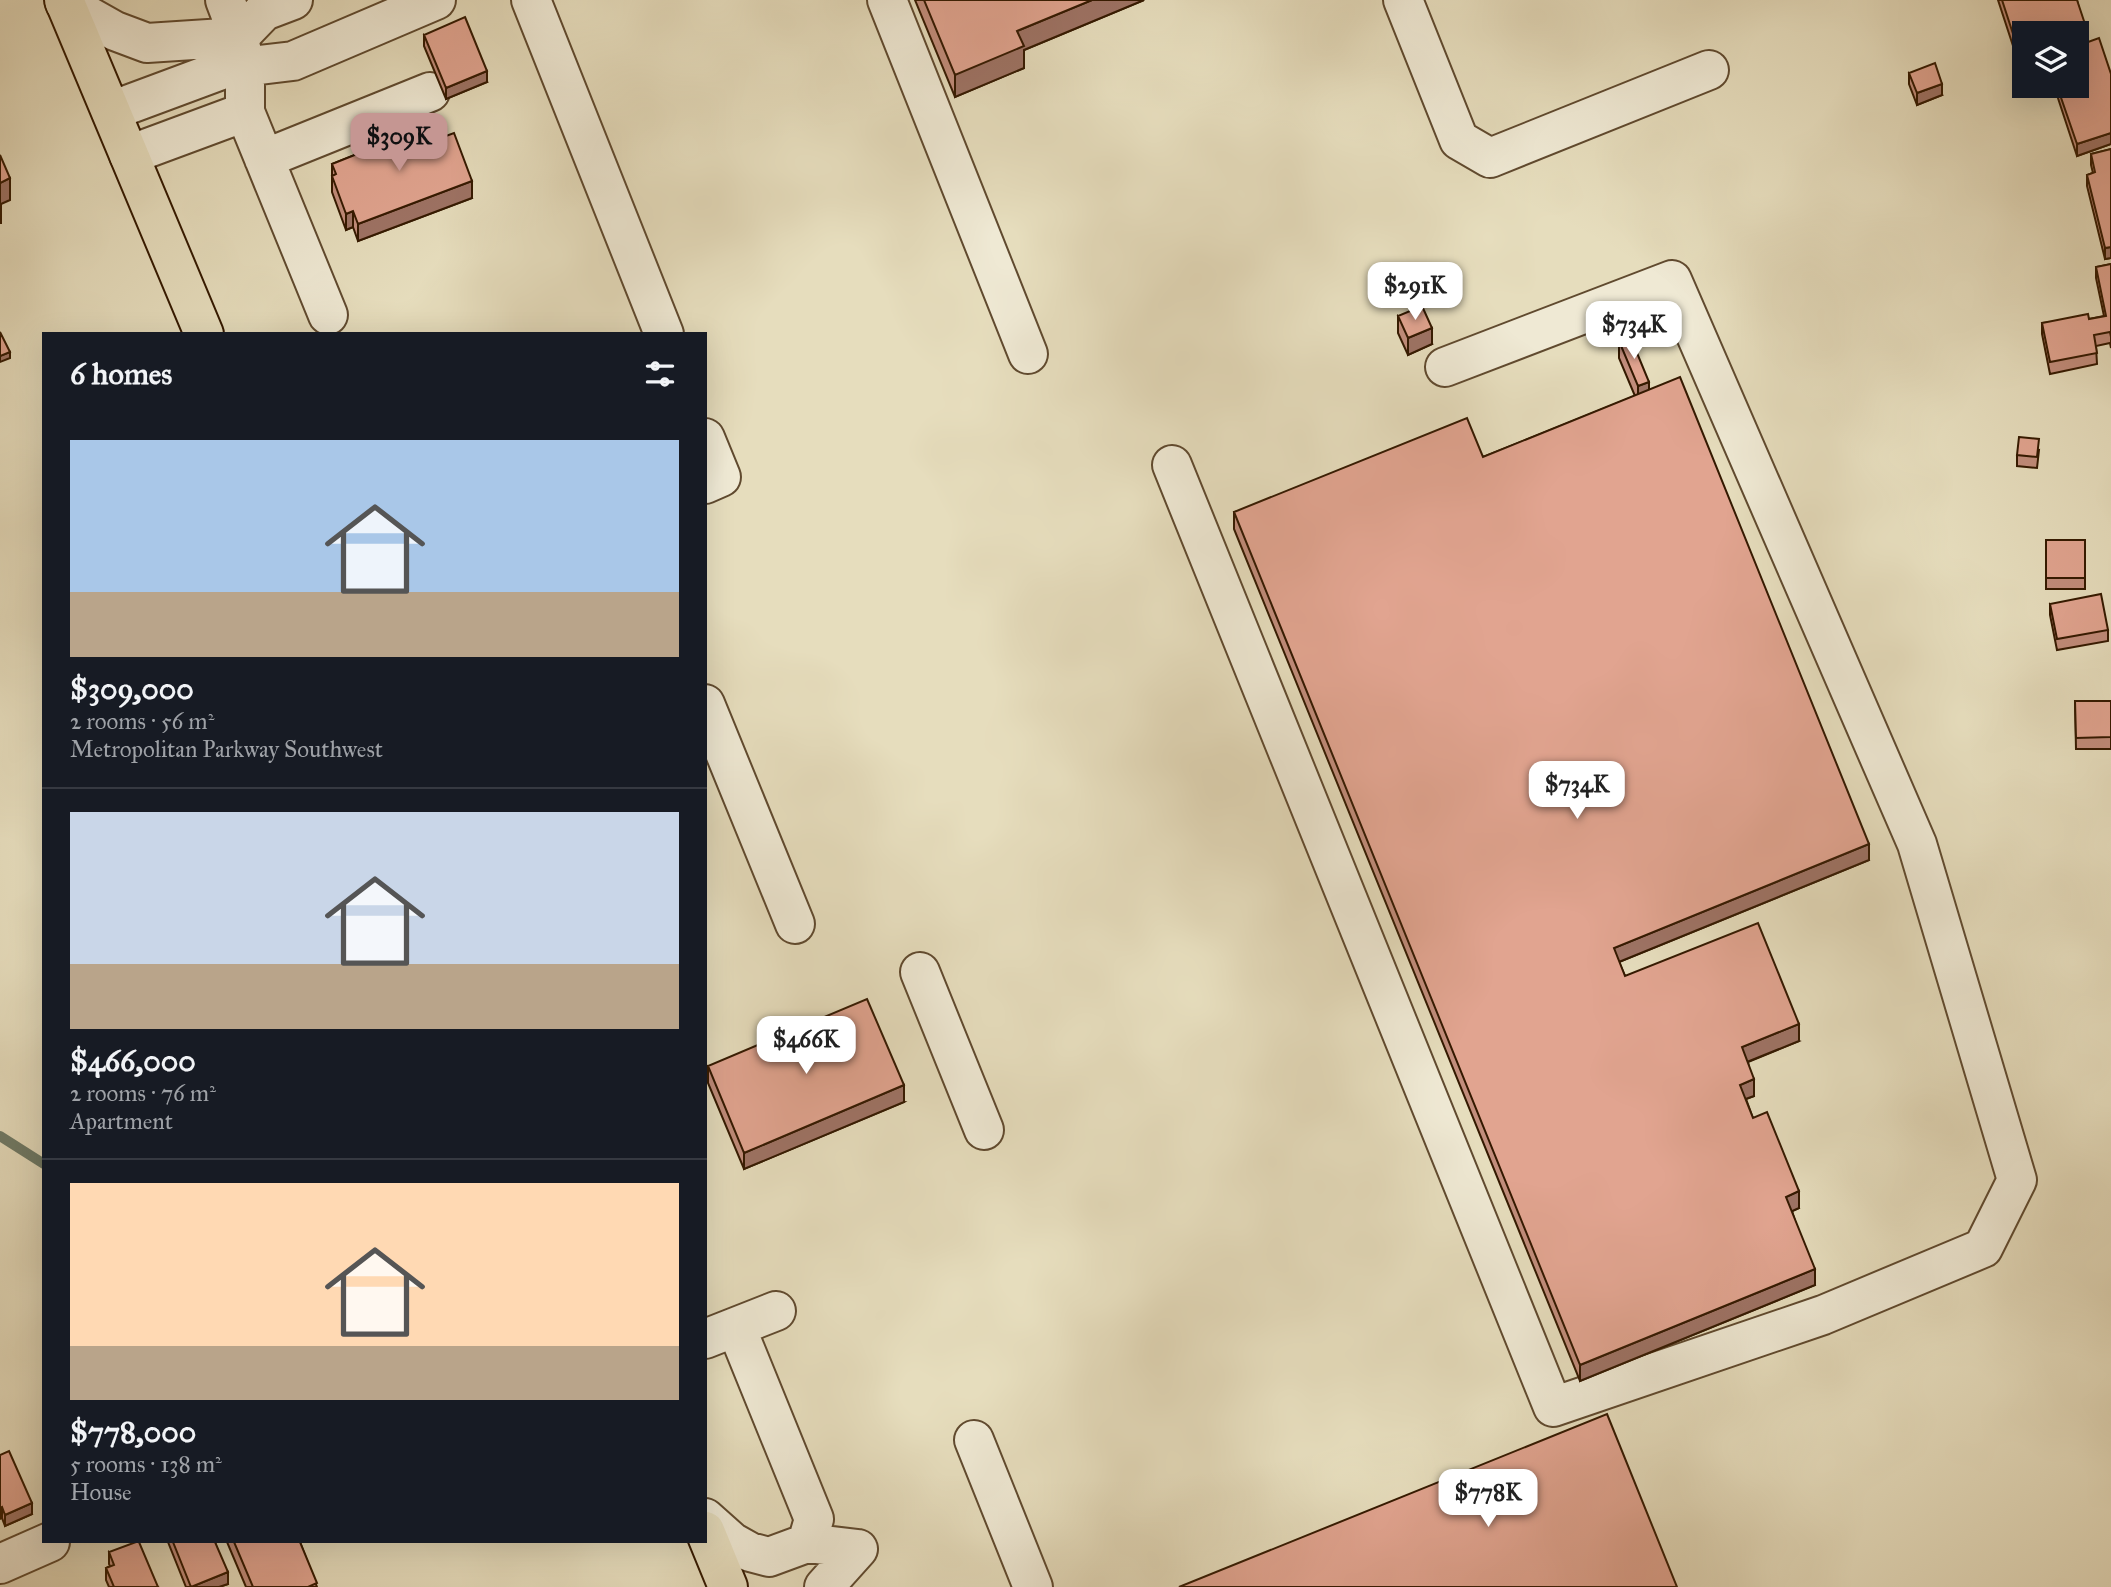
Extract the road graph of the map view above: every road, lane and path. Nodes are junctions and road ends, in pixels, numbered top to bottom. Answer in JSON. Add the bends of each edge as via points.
{"nodes":[{"id":1,"x":225,"y":0,"type":"edge"},
{"id":2,"x":293,"y":0,"type":"edge"},
{"id":3,"x":436,"y":0,"type":"edge"},
{"id":4,"x":531,"y":0,"type":"edge"},
{"id":5,"x":887,"y":0,"type":"edge"},
{"id":6,"x":1404,"y":0,"type":"edge"},
{"id":7,"x":65,"y":1,"type":"edge"},
{"id":8,"x":242,"y":53,"type":"junction"},
{"id":9,"x":1709,"y":70,"type":"dead end"},
{"id":10,"x":430,"y":92,"type":"dead end"},
{"id":11,"x":111,"y":111,"type":"junction"},
{"id":12,"x":245,"y":112,"type":"junction"},
{"id":13,"x":129,"y":155,"type":"junction"},
{"id":14,"x":264,"y":159,"type":"junction"},
{"id":15,"x":328,"y":315,"type":"dead end"},
{"id":16,"x":203,"y":332,"type":"edge"},
{"id":17,"x":663,"y":332,"type":"edge"},
{"id":18,"x":1028,"y":354,"type":"dead end"},
{"id":19,"x":1445,"y":367,"type":"dead end"},
{"id":20,"x":707,"y":443,"type":"edge"},
{"id":21,"x":1172,"y":465,"type":"dead end"},
{"id":22,"x":707,"y":483,"type":"edge"},
{"id":23,"x":707,"y":709,"type":"edge"},
{"id":24,"x":794,"y":924,"type":"dead end"},
{"id":25,"x":920,"y":972,"type":"dead end"},
{"id":26,"x":984,"y":1130,"type":"dead end"},
{"id":27,"x":776,"y":1311,"type":"dead end"},
{"id":28,"x":720,"y":1333,"type":"edge"},
{"id":29,"x":974,"y":1440,"type":"dead end"},
{"id":30,"x":707,"y":1520,"type":"edge"},
{"id":31,"x":707,"y":1536,"type":"edge"},
{"id":32,"x":48,"y":1543,"type":"edge"},
{"id":33,"x":807,"y":1543,"type":"junction"},
{"id":34,"x":858,"y":1549,"type":"junction"},
{"id":35,"x":0,"y":1564,"type":"edge"},
{"id":36,"x":729,"y":1587,"type":"edge"},
{"id":37,"x":824,"y":1587,"type":"edge"},
{"id":38,"x":859,"y":1587,"type":"edge"},
{"id":39,"x":1033,"y":1587,"type":"edge"}],
"edges":[{"from":1,"to":8,"type":"street"},
{"from":2,"to":8,"type":"street","via":[[264,12]]},
{"from":3,"to":8,"type":"street","via":[[293,61]]},
{"from":4,"to":17,"type":"street"},
{"from":5,"to":18,"type":"street"},
{"from":6,"to":9,"type":"street","via":[[1459,140],[1490,158]]},
{"from":7,"to":8,"type":"street","via":[[115,31],[147,43]]},
{"from":7,"to":11,"type":"main road"},
{"from":8,"to":11,"type":"street","via":[[224,69]]},
{"from":8,"to":12,"type":"street"},
{"from":10,"to":14,"type":"street"},
{"from":11,"to":13,"type":"main road"},
{"from":12,"to":13,"type":"street"},
{"from":12,"to":14,"type":"street"},
{"from":13,"to":16,"type":"main road"},
{"from":14,"to":15,"type":"street"},
{"from":19,"to":21,"type":"street","via":[[1672,280],[1917,844],[2017,1180],[1983,1248],[1823,1315],[1553,1407]]},
{"from":20,"to":22,"type":"street","via":[[721,477]]},
{"from":23,"to":24,"type":"street"},
{"from":25,"to":26,"type":"street"},
{"from":27,"to":28,"type":"street"},
{"from":28,"to":33,"type":"street","via":[[814,1519]]},
{"from":29,"to":39,"type":"street"},
{"from":30,"to":33,"type":"street","via":[[732,1542],[769,1557]]},
{"from":31,"to":36,"type":"main road"},
{"from":32,"to":35,"type":"street"},
{"from":33,"to":34,"type":"street"},
{"from":34,"to":37,"type":"street"},
{"from":34,"to":38,"type":"street"}]}
